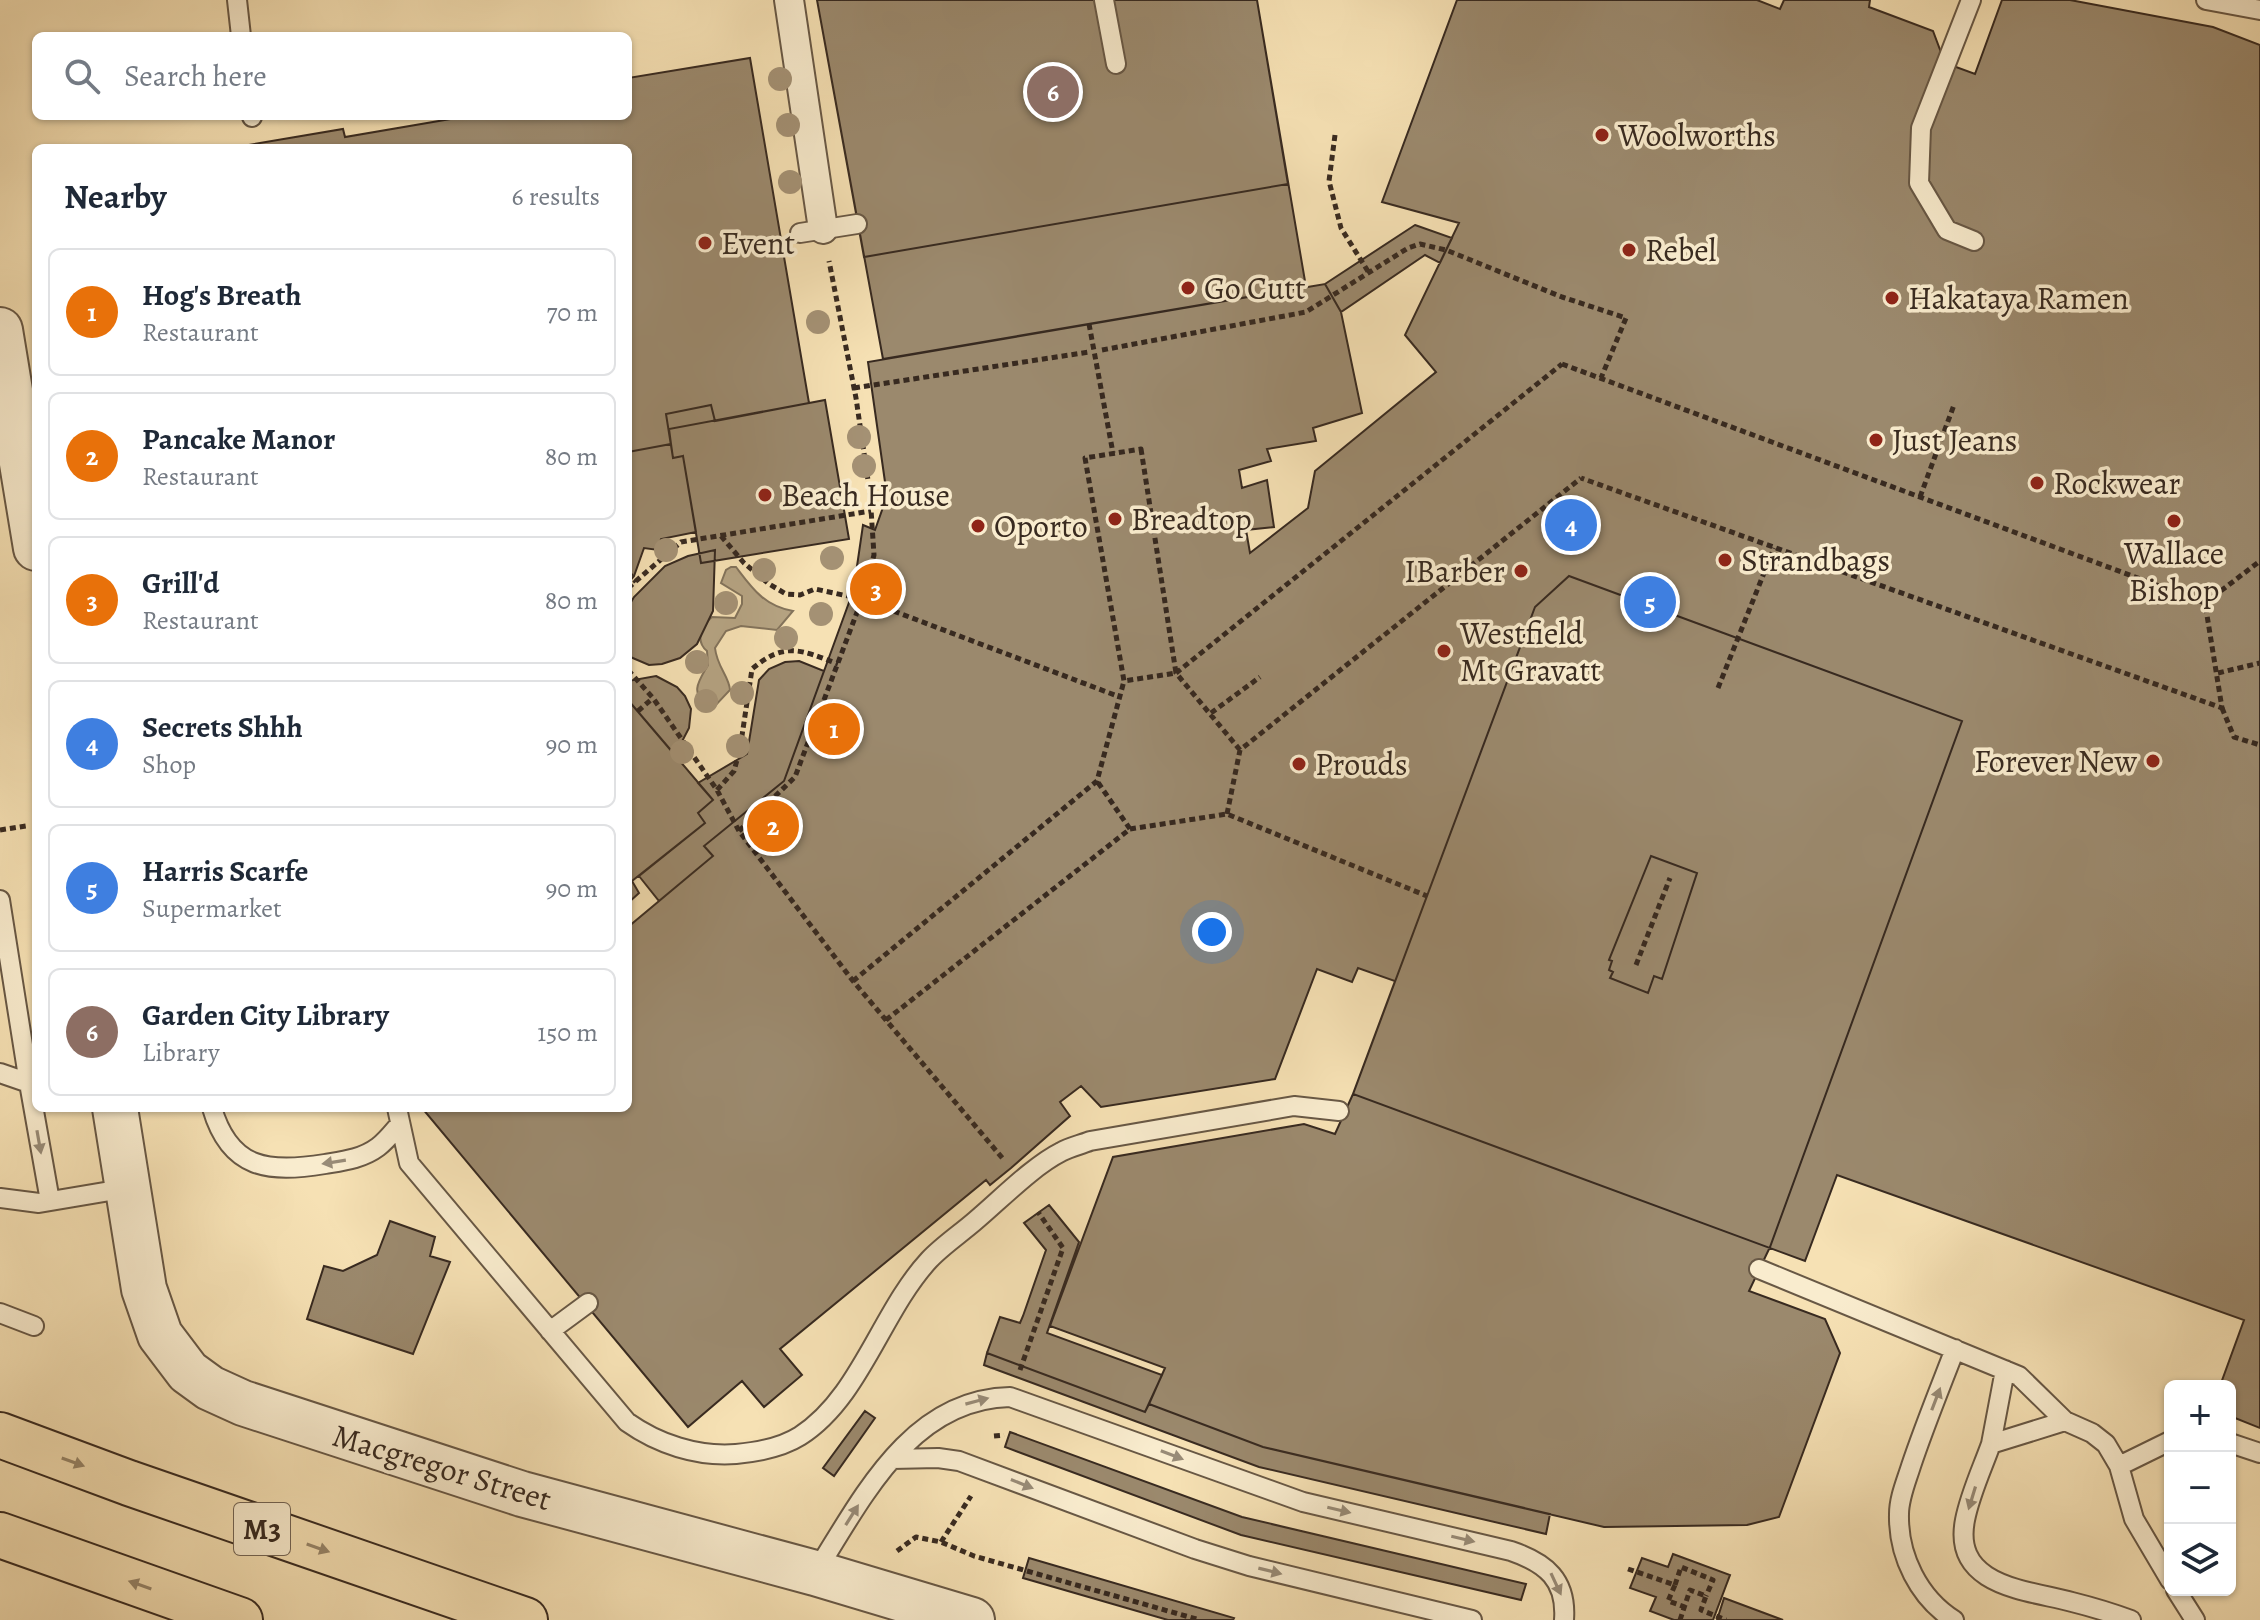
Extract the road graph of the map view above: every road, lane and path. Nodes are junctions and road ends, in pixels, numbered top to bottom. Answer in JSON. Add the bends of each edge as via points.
{"nodes":[{"id":1,"x":237,"y":0,"type":"edge"},
{"id":2,"x":789,"y":0,"type":"edge"},
{"id":3,"x":1104,"y":0,"type":"edge"},
{"id":4,"x":1971,"y":0,"type":"edge"},
{"id":5,"x":2206,"y":0,"type":"edge"},
{"id":6,"x":2260,"y":10,"type":"edge"},
{"id":7,"x":241,"y":32,"type":"edge"},
{"id":8,"x":1116,"y":64,"type":"dead end"},
{"id":9,"x":1335,"y":135,"type":"dead end"},
{"id":10,"x":857,"y":224,"type":"dead end"},
{"id":11,"x":811,"y":231,"type":"junction"},
{"id":12,"x":1974,"y":241,"type":"dead end"},
{"id":13,"x":1369,"y":273,"type":"junction"},
{"id":14,"x":1089,"y":324,"type":"dead end"},
{"id":15,"x":0,"y":330,"type":"edge"},
{"id":16,"x":1102,"y":350,"type":"dead end"},
{"id":17,"x":1089,"y":352,"type":"dead end"},
{"id":18,"x":1601,"y":378,"type":"junction"},
{"id":19,"x":854,"y":388,"type":"junction"},
{"id":20,"x":1954,"y":405,"type":"dead end"},
{"id":21,"x":10,"y":443,"type":"edge"},
{"id":22,"x":1114,"y":453,"type":"junction"},
{"id":23,"x":1920,"y":497,"type":"junction"},
{"id":24,"x":871,"y":511,"type":"junction"},
{"id":25,"x":32,"y":532,"type":"edge"},
{"id":26,"x":721,"y":536,"type":"junction"},
{"id":27,"x":1774,"y":548,"type":"junction"},
{"id":28,"x":2260,"y":561,"type":"edge"},
{"id":29,"x":632,"y":577,"type":"edge"},
{"id":30,"x":636,"y":582,"type":"junction"},
{"id":31,"x":632,"y":585,"type":"edge"},
{"id":32,"x":862,"y":599,"type":"junction"},
{"id":33,"x":2205,"y":603,"type":"junction"},
{"id":34,"x":2260,"y":663,"type":"edge"},
{"id":35,"x":838,"y":664,"type":"junction"},
{"id":36,"x":1176,"y":673,"type":"junction"},
{"id":37,"x":2218,"y":673,"type":"junction"},
{"id":38,"x":632,"y":674,"type":"edge"},
{"id":39,"x":1260,"y":677,"type":"dead end"},
{"id":40,"x":1124,"y":681,"type":"junction"},
{"id":41,"x":1718,"y":688,"type":"dead end"},
{"id":42,"x":1120,"y":697,"type":"junction"},
{"id":43,"x":653,"y":698,"type":"junction"},
{"id":44,"x":2222,"y":708,"type":"junction"},
{"id":45,"x":638,"y":711,"type":"dead end"},
{"id":46,"x":1211,"y":713,"type":"junction"},
{"id":47,"x":2260,"y":745,"type":"edge"},
{"id":48,"x":1240,"y":750,"type":"junction"},
{"id":49,"x":1097,"y":781,"type":"junction"},
{"id":50,"x":717,"y":790,"type":"junction"},
{"id":51,"x":1227,"y":814,"type":"junction"},
{"id":52,"x":26,"y":826,"type":"dead end"},
{"id":53,"x":1130,"y":829,"type":"junction"},
{"id":54,"x":0,"y":830,"type":"edge"},
{"id":55,"x":739,"y":831,"type":"junction"},
{"id":56,"x":1670,"y":878,"type":"dead end"},
{"id":57,"x":1427,"y":896,"type":"dead end"},
{"id":58,"x":0,"y":900,"type":"edge"},
{"id":59,"x":1636,"y":965,"type":"dead end"},
{"id":60,"x":853,"y":981,"type":"junction"},
{"id":61,"x":886,"y":1020,"type":"junction"},
{"id":62,"x":0,"y":1073,"type":"edge"},
{"id":63,"x":29,"y":1083,"type":"junction"},
{"id":64,"x":32,"y":1100,"type":"edge"},
{"id":65,"x":1339,"y":1111,"type":"dead end"},
{"id":66,"x":34,"y":1112,"type":"edge"},
{"id":67,"x":116,"y":1112,"type":"edge"},
{"id":68,"x":214,"y":1112,"type":"edge"},
{"id":69,"x":398,"y":1116,"type":"edge"},
{"id":70,"x":1011,"y":1168,"type":"dead end"},
{"id":71,"x":128,"y":1188,"type":"junction"},
{"id":72,"x":0,"y":1198,"type":"edge"},
{"id":73,"x":50,"y":1201,"type":"junction"},
{"id":74,"x":1038,"y":1212,"type":"dead end"},
{"id":75,"x":1759,"y":1269,"type":"dead end"},
{"id":76,"x":588,"y":1303,"type":"dead end"},
{"id":77,"x":0,"y":1313,"type":"edge"},
{"id":78,"x":34,"y":1326,"type":"dead end"},
{"id":79,"x":550,"y":1331,"type":"junction"},
{"id":80,"x":1955,"y":1349,"type":"junction"},
{"id":81,"x":2005,"y":1370,"type":"junction"},
{"id":82,"x":1017,"y":1378,"type":"dead end"},
{"id":83,"x":2065,"y":1421,"type":"junction"},
{"id":84,"x":1000,"y":1423,"type":"dead end"},
{"id":85,"x":0,"y":1435,"type":"edge"},
{"id":86,"x":1004,"y":1435,"type":"dead end"},
{"id":87,"x":994,"y":1436,"type":"junction"},
{"id":88,"x":1991,"y":1444,"type":"junction"},
{"id":89,"x":2164,"y":1444,"type":"edge"},
{"id":90,"x":2236,"y":1445,"type":"edge"},
{"id":91,"x":991,"y":1446,"type":"dead end"},
{"id":92,"x":2260,"y":1453,"type":"edge"},
{"id":93,"x":892,"y":1459,"type":"junction"},
{"id":94,"x":2119,"y":1466,"type":"junction"},
{"id":95,"x":973,"y":1492,"type":"dead end"},
{"id":96,"x":0,"y":1535,"type":"edge"},
{"id":97,"x":941,"y":1542,"type":"junction"},
{"id":98,"x":897,"y":1551,"type":"dead end"},
{"id":99,"x":1628,"y":1569,"type":"dead end"},
{"id":100,"x":2164,"y":1570,"type":"edge"},
{"id":101,"x":815,"y":1573,"type":"junction"},
{"id":102,"x":1675,"y":1585,"type":"junction"},
{"id":103,"x":1706,"y":1596,"type":"junction"},
{"id":104,"x":2180,"y":1596,"type":"edge"},
{"id":105,"x":1685,"y":1607,"type":"junction"},
{"id":106,"x":240,"y":1620,"type":"edge"},
{"id":107,"x":525,"y":1620,"type":"edge"},
{"id":108,"x":972,"y":1620,"type":"edge"},
{"id":109,"x":1200,"y":1620,"type":"edge"},
{"id":110,"x":1472,"y":1620,"type":"edge"},
{"id":111,"x":1564,"y":1620,"type":"edge"},
{"id":112,"x":1680,"y":1620,"type":"edge"},
{"id":113,"x":1726,"y":1620,"type":"edge"},
{"id":114,"x":1954,"y":1620,"type":"edge"},
{"id":115,"x":2131,"y":1620,"type":"edge"},
{"id":116,"x":2195,"y":1620,"type":"edge"}],
"edges":[{"from":1,"to":7,"type":"lane"},
{"from":2,"to":11,"type":"street"},
{"from":3,"to":8,"type":"lane"},
{"from":4,"to":12,"type":"lane","via":[[1921,128],[1919,183],[1947,230]]},
{"from":5,"to":6,"type":"lane"},
{"from":9,"to":13,"type":"path","via":[[1329,181],[1341,228]]},
{"from":10,"to":11,"type":"lane"},
{"from":11,"to":19,"type":"path"},
{"from":13,"to":16,"type":"path","via":[[1306,312]]},
{"from":13,"to":18,"type":"path","via":[[1420,244],[1626,318]]},
{"from":14,"to":22,"type":"path"},
{"from":15,"to":21,"type":"street"},
{"from":17,"to":19,"type":"path"},
{"from":18,"to":23,"type":"path","bridge":true},
{"from":18,"to":36,"type":"path","bridge":true,"via":[[1562,364]]},
{"from":19,"to":24,"type":"path"},
{"from":20,"to":23,"type":"path"},
{"from":21,"to":25,"type":"street"},
{"from":22,"to":36,"type":"path","via":[[1141,449]]},
{"from":22,"to":40,"type":"path","via":[[1085,458]]},
{"from":23,"to":33,"type":"path","bridge":true},
{"from":24,"to":26,"type":"path"},
{"from":24,"to":32,"type":"path","via":[[874,555]]},
{"from":26,"to":30,"type":"path","via":[[681,542]]},
{"from":26,"to":32,"type":"path","via":[[744,563],[786,594],[815,589]]},
{"from":27,"to":41,"type":"path"},
{"from":27,"to":44,"type":"path","bridge":true},
{"from":27,"to":48,"type":"path","bridge":true,"via":[[1581,478]]},
{"from":28,"to":33,"type":"path"},
{"from":29,"to":30,"type":"path"},
{"from":30,"to":31,"type":"path"},
{"from":32,"to":35,"type":"path"},
{"from":32,"to":42,"type":"path"},
{"from":33,"to":37,"type":"path","bridge":true},
{"from":34,"to":37,"type":"path"},
{"from":35,"to":50,"type":"path","via":[[789,650],[768,655],[752,669],[734,771]]},
{"from":35,"to":55,"type":"path","via":[[795,777]]},
{"from":36,"to":40,"type":"path"},
{"from":36,"to":46,"type":"path"},
{"from":37,"to":44,"type":"path","bridge":true},
{"from":38,"to":43,"type":"path"},
{"from":39,"to":46,"type":"path"},
{"from":40,"to":42,"type":"path"},
{"from":42,"to":49,"type":"path"},
{"from":43,"to":45,"type":"path"},
{"from":43,"to":50,"type":"path"},
{"from":44,"to":47,"type":"path","via":[[2234,737]]},
{"from":46,"to":48,"type":"path"},
{"from":48,"to":51,"type":"path"},
{"from":49,"to":53,"type":"path"},
{"from":49,"to":60,"type":"path"},
{"from":50,"to":55,"type":"path"},
{"from":51,"to":53,"type":"path"},
{"from":51,"to":57,"type":"path"},
{"from":52,"to":54,"type":"path"},
{"from":53,"to":61,"type":"path"},
{"from":55,"to":60,"type":"path"},
{"from":56,"to":59,"type":"path"},
{"from":58,"to":63,"type":"lane"},
{"from":60,"to":61,"type":"path"},
{"from":61,"to":70,"type":"path"},
{"from":62,"to":63,"type":"lane"},
{"from":63,"to":64,"type":"lane","one_way":true},
{"from":65,"to":79,"type":"lane","via":[[1294,1106],[1090,1141],[1060,1152],[929,1260],[823,1417],[777,1447],[724,1455],[644,1434],[627,1422]]},
{"from":66,"to":73,"type":"lane","one_way":true},
{"from":67,"to":71,"type":"street","name":"Macgregor Street"},
{"from":69,"to":68,"type":"lane","one_way":true,"via":[[378,1147],[354,1159],[278,1170],[242,1156],[222,1133]]},
{"from":69,"to":79,"type":"lane","via":[[409,1163]]},
{"from":71,"to":73,"type":"lane"},
{"from":71,"to":101,"type":"street","name":"Macgregor Street","via":[[152,1315],[172,1352],[210,1388],[522,1494]]},
{"from":72,"to":73,"type":"lane"},
{"from":74,"to":82,"type":"path","via":[[1063,1248]]},
{"from":75,"to":80,"type":"lane"},
{"from":76,"to":79,"type":"lane"},
{"from":77,"to":78,"type":"lane"},
{"from":80,"to":81,"type":"lane"},
{"from":114,"to":80,"type":"lane","one_way":true,"via":[[1938,1610],[1916,1581],[1899,1515],[1902,1493]]},
{"from":81,"to":83,"type":"lane","via":[[2019,1376]]},
{"from":81,"to":88,"type":"lane"},
{"from":83,"to":88,"type":"lane"},
{"from":83,"to":94,"type":"lane","via":[[2106,1444]]},
{"from":84,"to":87,"type":"path"},
{"from":85,"to":107,"type":"highway","number":"M3","one_way":true},
{"from":86,"to":87,"type":"path"},
{"from":87,"to":91,"type":"path"},
{"from":88,"to":115,"type":"lane","one_way":true,"via":[[1965,1522],[1965,1545],[1973,1563],[2007,1588]]},
{"from":89,"to":94,"type":"lane"},
{"from":90,"to":92,"type":"lane"},
{"from":101,"to":93,"type":"lane","one_way":true},
{"from":93,"to":110,"type":"lane","one_way":true,"via":[[959,1461],[1249,1566]]},
{"from":93,"to":111,"type":"lane","one_way":true,"via":[[949,1411],[974,1400],[1010,1397],[1303,1502],[1532,1558],[1557,1582]]},
{"from":94,"to":100,"type":"lane","via":[[2134,1519]]},
{"from":95,"to":97,"type":"path"},
{"from":106,"to":96,"type":"highway","one_way":true},
{"from":97,"to":98,"type":"path","via":[[916,1537]]},
{"from":97,"to":109,"type":"path"},
{"from":99,"to":102,"type":"path"},
{"from":101,"to":108,"type":"street","name":"Macgregor Street"},
{"from":102,"to":103,"type":"path","via":[[1681,1567],[1713,1580]]},
{"from":102,"to":105,"type":"path","via":[[1668,1601]]},
{"from":103,"to":105,"type":"path","via":[[1690,1590]]},
{"from":103,"to":113,"type":"path","via":[[1701,1610]]},
{"from":104,"to":116,"type":"lane"},
{"from":105,"to":112,"type":"path"}]}
